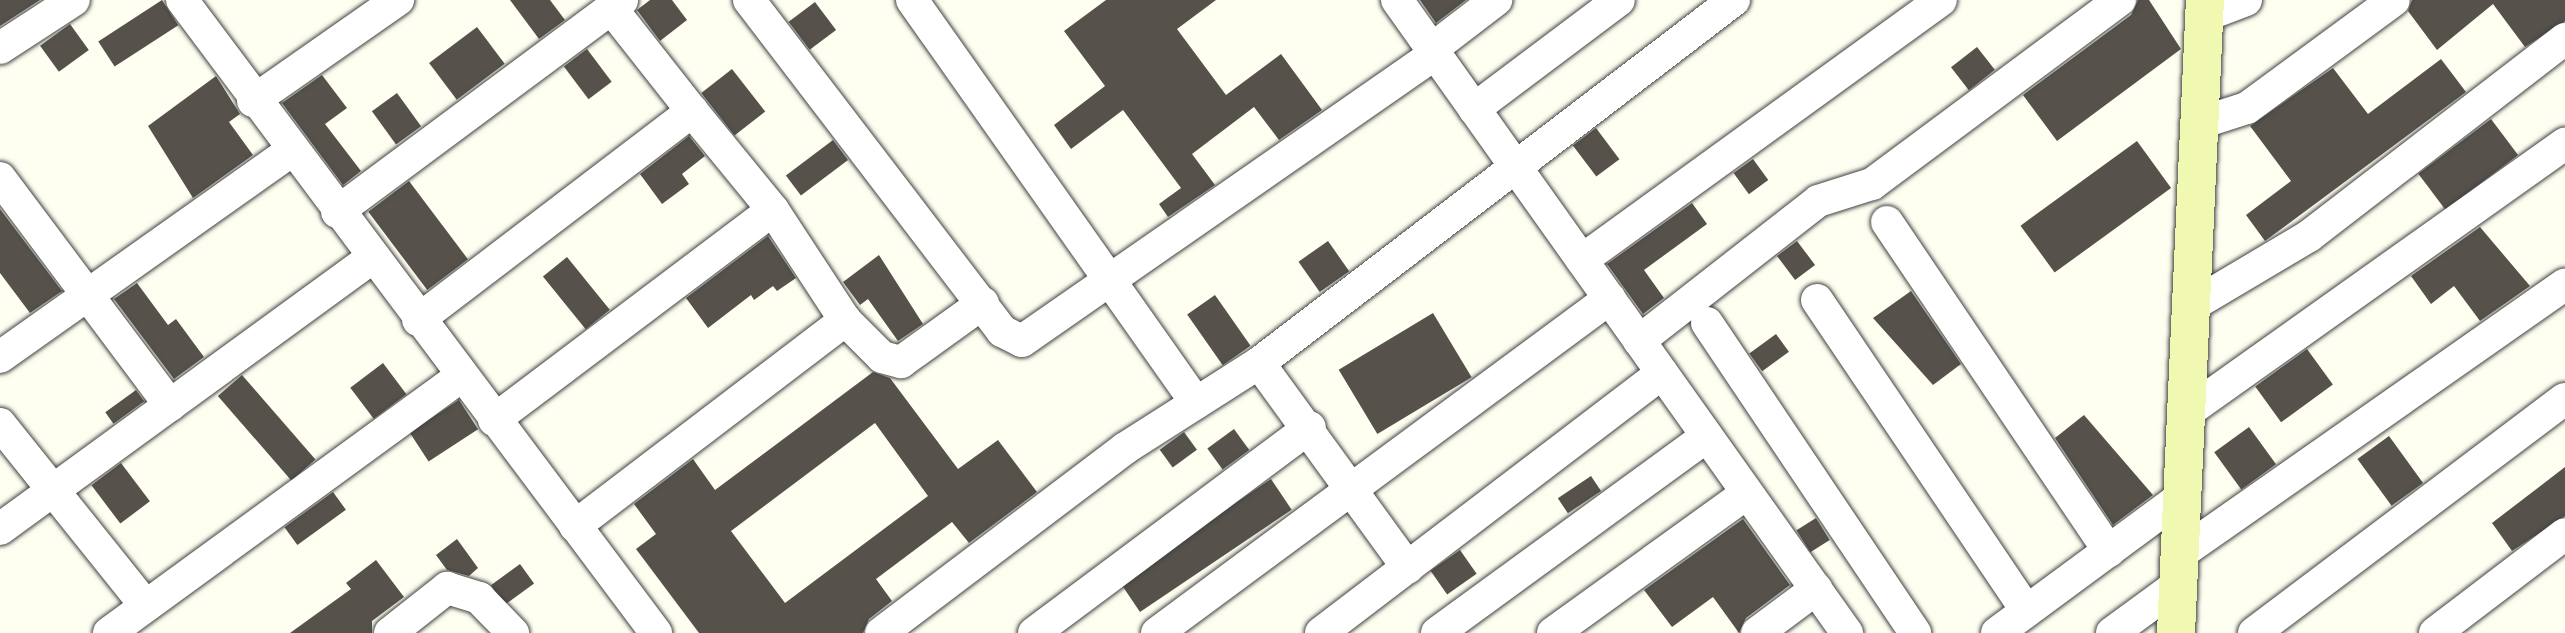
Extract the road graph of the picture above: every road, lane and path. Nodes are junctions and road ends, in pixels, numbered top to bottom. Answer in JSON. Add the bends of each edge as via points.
{"nodes":[{"id":1,"x":74,"y":0,"type":"edge"},
{"id":2,"x":183,"y":0,"type":"edge"},
{"id":3,"x":398,"y":0,"type":"edge"},
{"id":4,"x":749,"y":0,"type":"edge"},
{"id":5,"x":912,"y":0,"type":"edge"},
{"id":6,"x":1396,"y":0,"type":"edge"},
{"id":7,"x":1496,"y":0,"type":"edge"},
{"id":8,"x":1619,"y":0,"type":"edge"},
{"id":9,"x":1734,"y":0,"type":"edge"},
{"id":10,"x":1941,"y":0,"type":"edge"},
{"id":11,"x":2120,"y":0,"type":"edge"},
{"id":12,"x":2246,"y":0,"type":"edge"},
{"id":13,"x":2394,"y":0,"type":"edge"},
{"id":14,"x":616,"y":4,"type":"edge"},
{"id":15,"x":2204,"y":8,"type":"edge"},
{"id":16,"x":2565,"y":38,"type":"edge"},
{"id":17,"x":0,"y":48,"type":"edge"},
{"id":18,"x":1433,"y":51,"type":"junction"},
{"id":19,"x":254,"y":101,"type":"junction"},
{"id":20,"x":1474,"y":108,"type":"junction"},
{"id":21,"x":692,"y":111,"type":"junction"},
{"id":22,"x":2200,"y":123,"type":"junction"},
{"id":23,"x":2565,"y":144,"type":"edge"},
{"id":24,"x":291,"y":151,"type":"junction"},
{"id":25,"x":1514,"y":165,"type":"junction"},
{"id":26,"x":0,"y":178,"type":"edge"},
{"id":27,"x":773,"y":210,"type":"junction"},
{"id":28,"x":337,"y":212,"type":"junction"},
{"id":29,"x":1887,"y":222,"type":"dead end"},
{"id":30,"x":371,"y":258,"type":"junction"},
{"id":31,"x":1582,"y":260,"type":"junction"},
{"id":32,"x":1112,"y":279,"type":"junction"},
{"id":33,"x":2565,"y":284,"type":"edge"},
{"id":34,"x":89,"y":296,"type":"junction"},
{"id":35,"x":1610,"y":298,"type":"junction"},
{"id":36,"x":1817,"y":300,"type":"dead end"},
{"id":37,"x":983,"y":303,"type":"junction"},
{"id":38,"x":2191,"y":306,"type":"junction"},
{"id":39,"x":418,"y":320,"type":"junction"},
{"id":40,"x":845,"y":320,"type":"junction"},
{"id":41,"x":1707,"y":323,"type":"dead end"},
{"id":42,"x":1639,"y":341,"type":"junction"},
{"id":43,"x":0,"y":357,"type":"edge"},
{"id":44,"x":1259,"y":363,"type":"junction"},
{"id":45,"x":1662,"y":373,"type":"junction"},
{"id":46,"x":461,"y":376,"type":"junction"},
{"id":47,"x":2565,"y":400,"type":"edge"},
{"id":48,"x":1196,"y":403,"type":"junction"},
{"id":49,"x":170,"y":405,"type":"junction"},
{"id":50,"x":2186,"y":413,"type":"junction"},
{"id":51,"x":494,"y":420,"type":"junction"},
{"id":52,"x":0,"y":424,"type":"edge"},
{"id":53,"x":1310,"y":427,"type":"junction"},
{"id":54,"x":1707,"y":436,"type":"junction"},
{"id":55,"x":1353,"y":489,"type":"junction"},
{"id":56,"x":51,"y":491,"type":"junction"},
{"id":57,"x":1747,"y":493,"type":"junction"},
{"id":58,"x":2183,"y":496,"type":"junction"},
{"id":59,"x":575,"y":526,"type":"junction"},
{"id":60,"x":0,"y":529,"type":"edge"},
{"id":61,"x":2565,"y":534,"type":"edge"},
{"id":62,"x":2109,"y":551,"type":"junction"},
{"id":63,"x":1408,"y":568,"type":"junction"},
{"id":64,"x":2180,"y":569,"type":"junction"},
{"id":65,"x":1816,"y":589,"type":"junction"},
{"id":66,"x":146,"y":606,"type":"junction"},
{"id":67,"x":2027,"y":611,"type":"junction"},
{"id":68,"x":109,"y":633,"type":"edge"},
{"id":69,"x":390,"y":633,"type":"edge"},
{"id":70,"x":513,"y":633,"type":"edge"},
{"id":71,"x":656,"y":633,"type":"edge"},
{"id":72,"x":881,"y":633,"type":"edge"},
{"id":73,"x":1034,"y":633,"type":"edge"},
{"id":74,"x":1157,"y":633,"type":"edge"},
{"id":75,"x":1321,"y":633,"type":"edge"},
{"id":76,"x":1437,"y":633,"type":"edge"},
{"id":77,"x":1553,"y":633,"type":"edge"},
{"id":78,"x":1757,"y":633,"type":"edge"},
{"id":79,"x":1847,"y":633,"type":"edge"},
{"id":80,"x":1915,"y":633,"type":"edge"},
{"id":81,"x":1997,"y":633,"type":"edge"},
{"id":82,"x":2112,"y":633,"type":"edge"},
{"id":83,"x":2176,"y":633,"type":"edge"},
{"id":84,"x":2254,"y":633,"type":"edge"},
{"id":85,"x":2435,"y":633,"type":"edge"}],
"edges":[{"from":1,"to":17,"type":"street"},
{"from":2,"to":19,"type":"street"},
{"from":3,"to":19,"type":"street"},
{"from":4,"to":37,"type":"street"},
{"from":5,"to":32,"type":"street"},
{"from":6,"to":18,"type":"street"},
{"from":7,"to":18,"type":"street"},
{"from":8,"to":20,"type":"street"},
{"from":9,"to":25,"type":"street"},
{"from":10,"to":31,"type":"street"},
{"from":11,"to":42,"type":"street","via":[[1872,184],[1818,201]]},
{"from":12,"to":15,"type":"street"},
{"from":13,"to":22,"type":"street","via":[[2248,108]]},
{"from":14,"to":21,"type":"street"},
{"from":14,"to":28,"type":"street"},
{"from":15,"to":22,"type":"street"},
{"from":16,"to":38,"type":"street","via":[[2309,236]]},
{"from":18,"to":20,"type":"street"},
{"from":18,"to":32,"type":"street"},
{"from":19,"to":24,"type":"street"},
{"from":20,"to":25,"type":"street"},
{"from":21,"to":27,"type":"street"},
{"from":21,"to":39,"type":"street"},
{"from":22,"to":38,"type":"street"},
{"from":23,"to":50,"type":"street"},
{"from":24,"to":28,"type":"street"},
{"from":24,"to":34,"type":"street"},
{"from":25,"to":31,"type":"street"},
{"from":25,"to":44,"type":"street"},
{"from":26,"to":34,"type":"street"},
{"from":27,"to":40,"type":"street"},
{"from":27,"to":51,"type":"street"},
{"from":28,"to":30,"type":"street"},
{"from":29,"to":62,"type":"street"},
{"from":30,"to":39,"type":"street"},
{"from":30,"to":49,"type":"street"},
{"from":31,"to":35,"type":"street"},
{"from":32,"to":37,"type":"street","via":[[1023,341],[1010,340]]},
{"from":32,"to":48,"type":"street"},
{"from":33,"to":64,"type":"street"},
{"from":34,"to":43,"type":"street"},
{"from":34,"to":49,"type":"street"},
{"from":35,"to":42,"type":"street"},
{"from":35,"to":55,"type":"street"},
{"from":36,"to":67,"type":"street"},
{"from":37,"to":40,"type":"street","via":[[901,362],[882,357]]},
{"from":38,"to":50,"type":"street"},
{"from":39,"to":46,"type":"street"},
{"from":40,"to":59,"type":"street"},
{"from":41,"to":80,"type":"street"},
{"from":42,"to":45,"type":"street"},
{"from":44,"to":48,"type":"street"},
{"from":44,"to":53,"type":"street"},
{"from":45,"to":54,"type":"street"},
{"from":45,"to":63,"type":"street"},
{"from":46,"to":51,"type":"street"},
{"from":46,"to":66,"type":"street"},
{"from":47,"to":84,"type":"street"},
{"from":48,"to":72,"type":"street","via":[[1124,449]]},
{"from":49,"to":56,"type":"street"},
{"from":50,"to":58,"type":"street"},
{"from":51,"to":59,"type":"street"},
{"from":52,"to":56,"type":"street"},
{"from":53,"to":55,"type":"street"},
{"from":53,"to":73,"type":"street"},
{"from":54,"to":57,"type":"street"},
{"from":54,"to":76,"type":"street"},
{"from":55,"to":63,"type":"street"},
{"from":55,"to":74,"type":"street"},
{"from":56,"to":60,"type":"street"},
{"from":56,"to":66,"type":"street"},
{"from":57,"to":65,"type":"street"},
{"from":57,"to":77,"type":"street"},
{"from":58,"to":62,"type":"street"},
{"from":58,"to":64,"type":"street"},
{"from":59,"to":71,"type":"street"},
{"from":61,"to":85,"type":"street"},
{"from":62,"to":67,"type":"street"},
{"from":63,"to":75,"type":"street"},
{"from":64,"to":82,"type":"street"},
{"from":64,"to":83,"type":"street"},
{"from":65,"to":78,"type":"street"},
{"from":65,"to":79,"type":"street"},
{"from":66,"to":68,"type":"street"},
{"from":67,"to":81,"type":"street"},
{"from":69,"to":70,"type":"street","via":[[447,588],[479,598]]}]}
